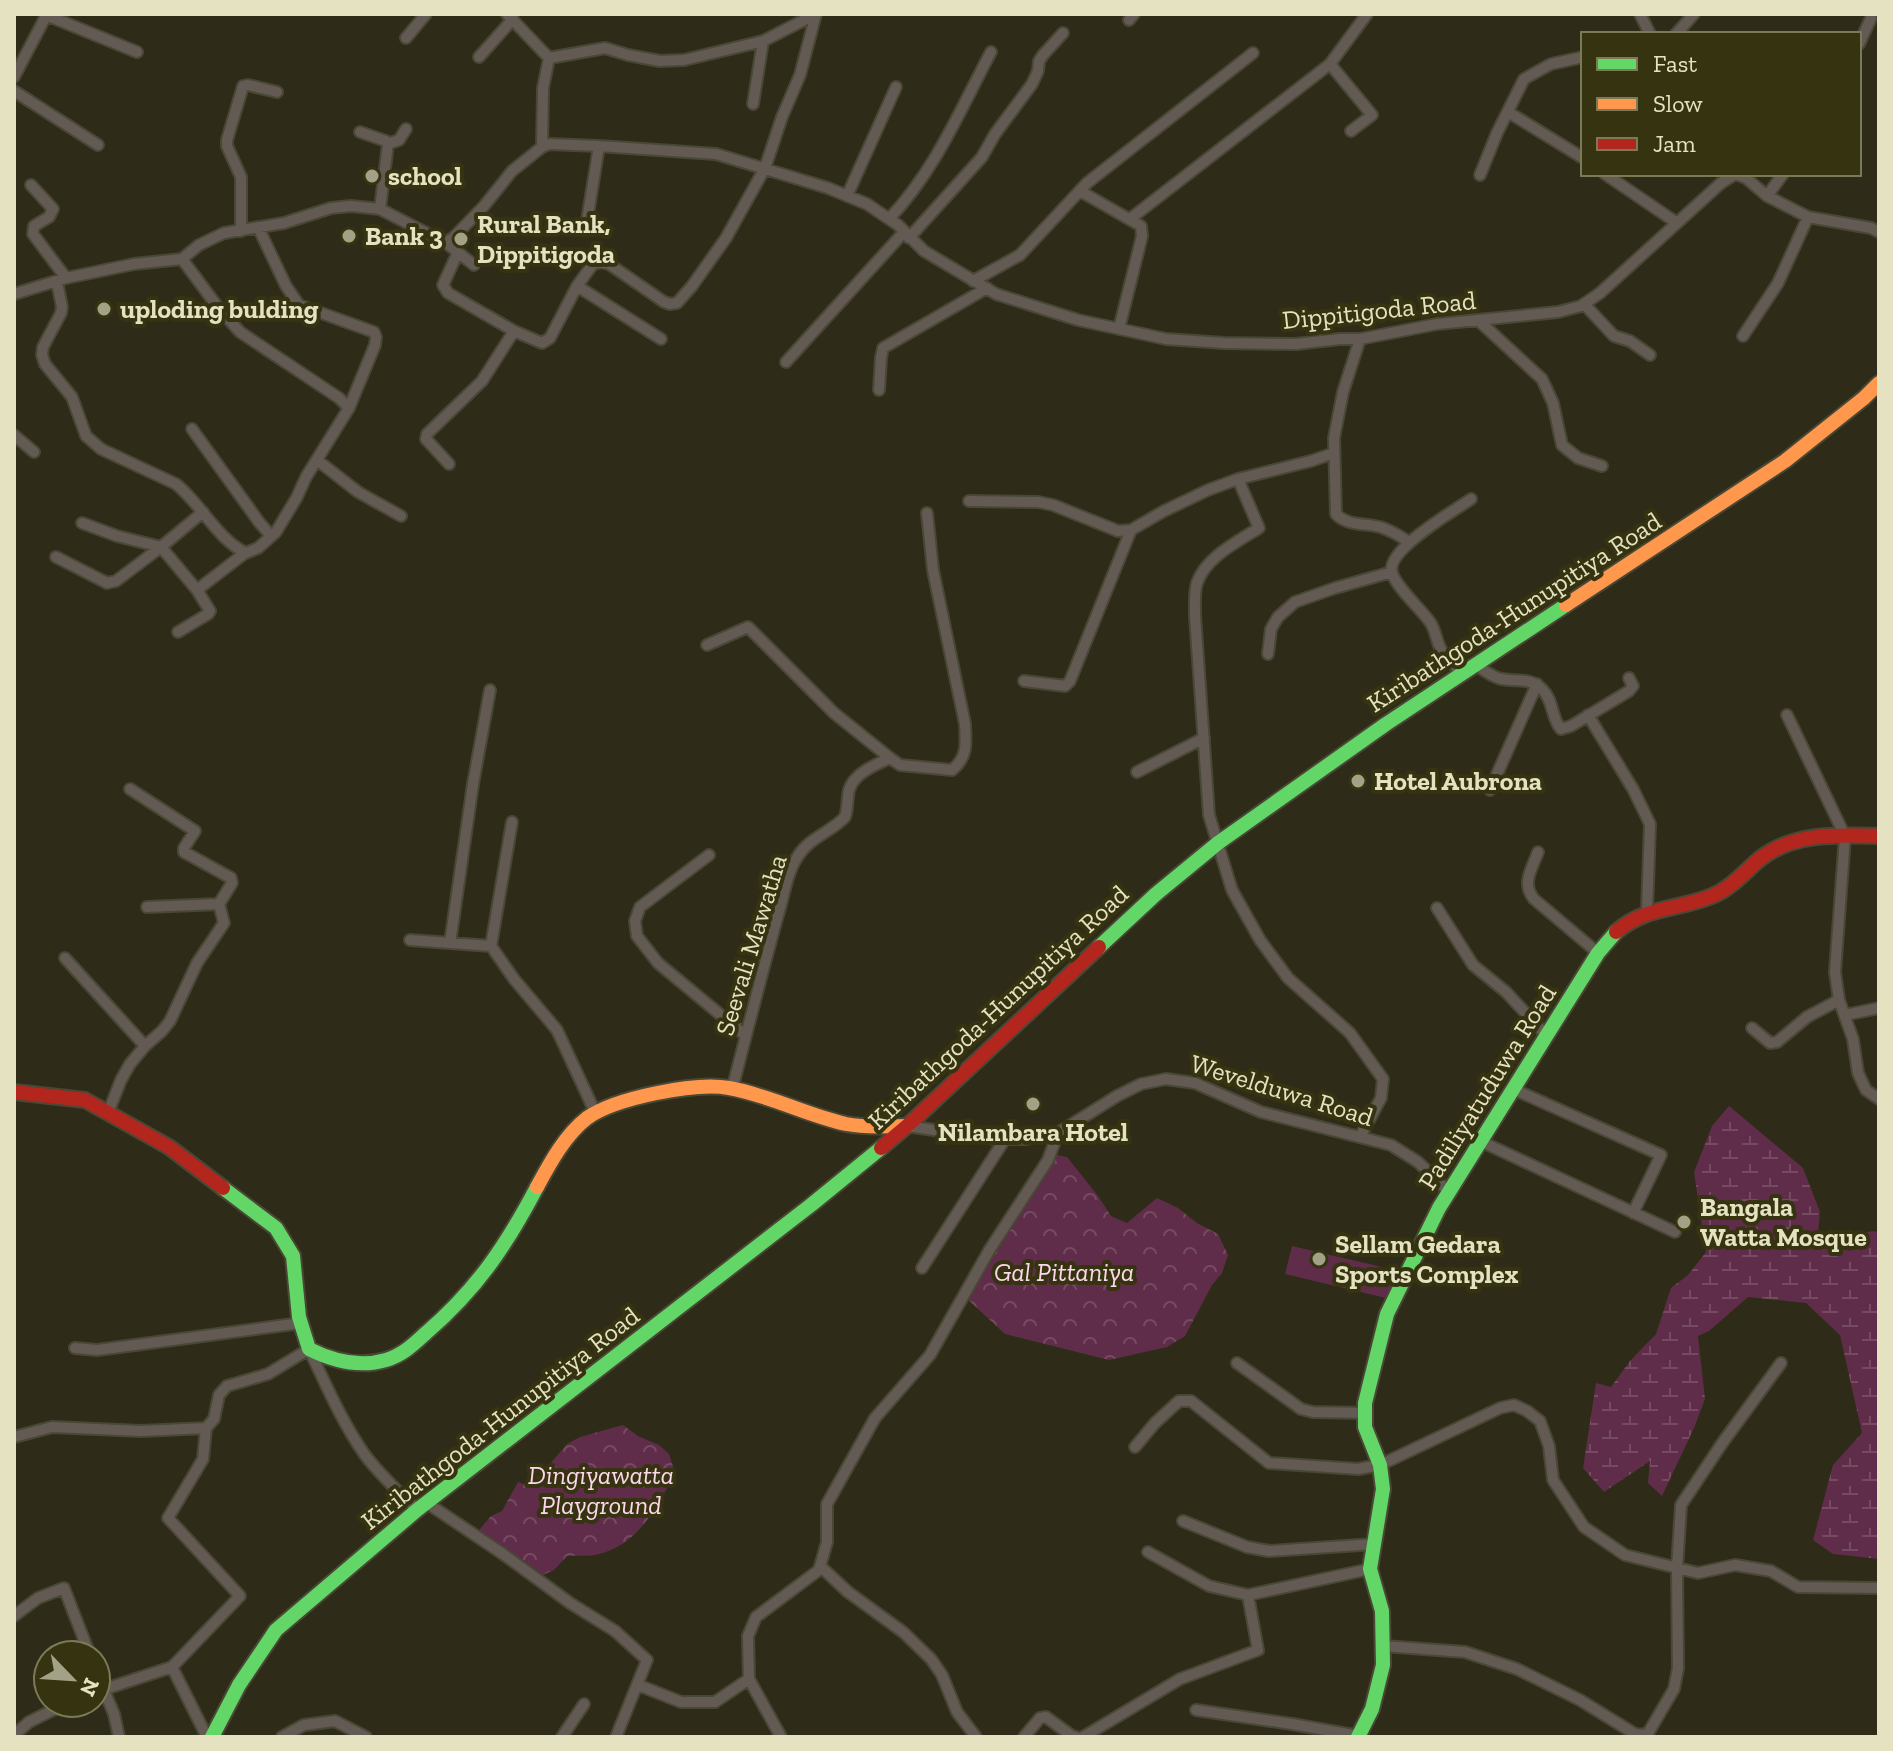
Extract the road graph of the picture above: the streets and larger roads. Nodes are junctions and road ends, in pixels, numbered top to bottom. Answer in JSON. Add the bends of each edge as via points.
{"nodes":[{"id":1,"x":426,"y":14,"type":"edge"},
{"id":2,"x":528,"y":14,"type":"edge"},
{"id":3,"x":814,"y":14,"type":"edge"},
{"id":4,"x":1367,"y":14,"type":"edge"},
{"id":5,"x":1640,"y":14,"type":"edge"},
{"id":6,"x":1694,"y":14,"type":"edge"},
{"id":7,"x":47,"y":15,"type":"edge"},
{"id":8,"x":1871,"y":18,"type":"dead end"},
{"id":9,"x":513,"y":19,"type":"edge"},
{"id":10,"x":1649,"y":32,"type":"edge"},
{"id":11,"x":1678,"y":32,"type":"edge"},
{"id":12,"x":1063,"y":33,"type":"dead end"},
{"id":13,"x":406,"y":38,"type":"dead end"},
{"id":14,"x":1861,"y":40,"type":"edge"},
{"id":15,"x":763,"y":41,"type":"junction"},
{"id":16,"x":137,"y":52,"type":"dead end"},
{"id":17,"x":991,"y":52,"type":"dead end"},
{"id":18,"x":1253,"y":53,"type":"dead end"},
{"id":19,"x":479,"y":57,"type":"dead end"},
{"id":20,"x":1581,"y":57,"type":"edge"},
{"id":21,"x":549,"y":58,"type":"junction"},
{"id":22,"x":1330,"y":64,"type":"junction"},
{"id":23,"x":14,"y":77,"type":"edge"},
{"id":24,"x":896,"y":87,"type":"dead end"},
{"id":25,"x":14,"y":91,"type":"edge"},
{"id":26,"x":277,"y":92,"type":"dead end"},
{"id":27,"x":753,"y":104,"type":"dead end"},
{"id":28,"x":1508,"y":112,"type":"junction"},
{"id":29,"x":406,"y":129,"type":"dead end"},
{"id":30,"x":1351,"y":131,"type":"dead end"},
{"id":31,"x":360,"y":132,"type":"dead end"},
{"id":32,"x":388,"y":144,"type":"junction"},
{"id":33,"x":98,"y":145,"type":"dead end"},
{"id":34,"x":599,"y":146,"type":"junction"},
{"id":35,"x":542,"y":147,"type":"junction"},
{"id":36,"x":1581,"y":157,"type":"edge"},
{"id":37,"x":765,"y":168,"type":"junction"},
{"id":38,"x":1480,"y":175,"type":"dead end"},
{"id":39,"x":1608,"y":176,"type":"edge"},
{"id":40,"x":1732,"y":176,"type":"edge"},
{"id":41,"x":1740,"y":176,"type":"edge"},
{"id":42,"x":1782,"y":176,"type":"edge"},
{"id":43,"x":31,"y":185,"type":"dead end"},
{"id":44,"x":1080,"y":191,"type":"junction"},
{"id":45,"x":847,"y":196,"type":"junction"},
{"id":46,"x":1767,"y":196,"type":"junction"},
{"id":47,"x":380,"y":209,"type":"junction"},
{"id":48,"x":1808,"y":217,"type":"junction"},
{"id":49,"x":889,"y":219,"type":"junction"},
{"id":50,"x":1130,"y":219,"type":"junction"},
{"id":51,"x":1677,"y":223,"type":"junction"},
{"id":52,"x":258,"y":227,"type":"junction"},
{"id":53,"x":586,"y":227,"type":"dead end"},
{"id":54,"x":241,"y":231,"type":"junction"},
{"id":55,"x":1879,"y":232,"type":"edge"},
{"id":56,"x":906,"y":235,"type":"junction"},
{"id":57,"x":445,"y":242,"type":"junction"},
{"id":58,"x":458,"y":252,"type":"junction"},
{"id":59,"x":182,"y":259,"type":"junction"},
{"id":60,"x":474,"y":265,"type":"dead end"},
{"id":61,"x":62,"y":280,"type":"junction"},
{"id":62,"x":973,"y":281,"type":"junction"},
{"id":63,"x":577,"y":286,"type":"junction"},
{"id":64,"x":987,"y":288,"type":"junction"},
{"id":65,"x":14,"y":294,"type":"edge"},
{"id":66,"x":1584,"y":304,"type":"junction"},
{"id":67,"x":1478,"y":320,"type":"junction"},
{"id":68,"x":1119,"y":329,"type":"junction"},
{"id":69,"x":514,"y":331,"type":"junction"},
{"id":70,"x":1743,"y":336,"type":"dead end"},
{"id":71,"x":661,"y":339,"type":"dead end"},
{"id":72,"x":1360,"y":339,"type":"junction"},
{"id":73,"x":1650,"y":355,"type":"dead end"},
{"id":74,"x":786,"y":362,"type":"dead end"},
{"id":75,"x":1879,"y":383,"type":"edge"},
{"id":76,"x":879,"y":390,"type":"dead end"},
{"id":77,"x":349,"y":408,"type":"junction"},
{"id":78,"x":192,"y":429,"type":"dead end"},
{"id":79,"x":14,"y":435,"type":"edge"},
{"id":80,"x":34,"y":452,"type":"dead end"},
{"id":81,"x":1334,"y":453,"type":"junction"},
{"id":82,"x":317,"y":460,"type":"junction"},
{"id":83,"x":449,"y":464,"type":"dead end"},
{"id":84,"x":1602,"y":466,"type":"dead end"},
{"id":85,"x":1238,"y":479,"type":"junction"},
{"id":86,"x":1471,"y":499,"type":"dead end"},
{"id":87,"x":969,"y":501,"type":"dead end"},
{"id":88,"x":203,"y":512,"type":"junction"},
{"id":89,"x":927,"y":513,"type":"dead end"},
{"id":90,"x":401,"y":516,"type":"dead end"},
{"id":91,"x":82,"y":523,"type":"dead end"},
{"id":92,"x":1131,"y":530,"type":"junction"},
{"id":93,"x":271,"y":536,"type":"junction"},
{"id":94,"x":1409,"y":542,"type":"junction"},
{"id":95,"x":161,"y":547,"type":"junction"},
{"id":96,"x":245,"y":553,"type":"junction"},
{"id":97,"x":56,"y":557,"type":"dead end"},
{"id":98,"x":1392,"y":572,"type":"junction"},
{"id":99,"x":197,"y":590,"type":"junction"},
{"id":100,"x":178,"y":632,"type":"dead end"},
{"id":101,"x":707,"y":645,"type":"dead end"},
{"id":102,"x":1268,"y":654,"type":"dead end"},
{"id":103,"x":1476,"y":665,"type":"junction"},
{"id":104,"x":1462,"y":674,"type":"junction"},
{"id":105,"x":1629,"y":678,"type":"dead end"},
{"id":106,"x":1024,"y":681,"type":"dead end"},
{"id":107,"x":1537,"y":684,"type":"junction"},
{"id":108,"x":490,"y":690,"type":"dead end"},
{"id":109,"x":1588,"y":715,"type":"junction"},
{"id":110,"x":1787,"y":715,"type":"dead end"},
{"id":111,"x":1204,"y":738,"type":"junction"},
{"id":112,"x":890,"y":758,"type":"junction"},
{"id":113,"x":1137,"y":772,"type":"dead end"},
{"id":114,"x":130,"y":789,"type":"dead end"},
{"id":115,"x":1490,"y":790,"type":"dead end"},
{"id":116,"x":512,"y":822,"type":"dead end"},
{"id":117,"x":1845,"y":836,"type":"junction"},
{"id":118,"x":1879,"y":836,"type":"edge"},
{"id":119,"x":1218,"y":843,"type":"junction"},
{"id":120,"x":1538,"y":852,"type":"dead end"},
{"id":121,"x":709,"y":855,"type":"dead end"},
{"id":122,"x":219,"y":904,"type":"junction"},
{"id":123,"x":147,"y":907,"type":"dead end"},
{"id":124,"x":1437,"y":908,"type":"dead end"},
{"id":125,"x":1647,"y":911,"type":"junction"},
{"id":126,"x":410,"y":940,"type":"dead end"},
{"id":127,"x":450,"y":943,"type":"junction"},
{"id":128,"x":491,"y":946,"type":"junction"},
{"id":129,"x":1598,"y":953,"type":"junction"},
{"id":130,"x":65,"y":958,"type":"dead end"},
{"id":131,"x":1839,"y":1000,"type":"junction"},
{"id":132,"x":1879,"y":1008,"type":"edge"},
{"id":133,"x":1845,"y":1015,"type":"junction"},
{"id":134,"x":1752,"y":1028,"type":"dead end"},
{"id":135,"x":746,"y":1036,"type":"junction"},
{"id":136,"x":1547,"y":1036,"type":"junction"},
{"id":137,"x":145,"y":1046,"type":"junction"},
{"id":138,"x":1513,"y":1089,"type":"junction"},
{"id":139,"x":732,"y":1090,"type":"junction"},
{"id":140,"x":14,"y":1092,"type":"edge"},
{"id":141,"x":1879,"y":1099,"type":"edge"},
{"id":142,"x":595,"y":1112,"type":"junction"},
{"id":143,"x":108,"y":1113,"type":"junction"},
{"id":144,"x":907,"y":1126,"type":"junction"},
{"id":145,"x":1058,"y":1133,"type":"junction"},
{"id":146,"x":1360,"y":1137,"type":"junction"},
{"id":147,"x":1005,"y":1139,"type":"junction"},
{"id":148,"x":1480,"y":1141,"type":"junction"},
{"id":149,"x":1450,"y":1193,"type":"junction"},
{"id":150,"x":1633,"y":1213,"type":"junction"},
{"id":151,"x":1675,"y":1232,"type":"dead end"},
{"id":152,"x":922,"y":1268,"type":"dead end"},
{"id":153,"x":301,"y":1323,"type":"junction"},
{"id":154,"x":75,"y":1348,"type":"dead end"},
{"id":155,"x":309,"y":1349,"type":"junction"},
{"id":156,"x":1237,"y":1363,"type":"dead end"},
{"id":157,"x":1781,"y":1363,"type":"dead end"},
{"id":158,"x":1365,"y":1413,"type":"junction"},
{"id":159,"x":206,"y":1428,"type":"junction"},
{"id":160,"x":14,"y":1437,"type":"edge"},
{"id":161,"x":1135,"y":1447,"type":"dead end"},
{"id":162,"x":1380,"y":1465,"type":"junction"},
{"id":163,"x":422,"y":1507,"type":"junction"},
{"id":164,"x":1183,"y":1521,"type":"dead end"},
{"id":165,"x":1375,"y":1544,"type":"junction"},
{"id":166,"x":1148,"y":1552,"type":"dead end"},
{"id":167,"x":820,"y":1566,"type":"junction"},
{"id":168,"x":1677,"y":1568,"type":"junction"},
{"id":169,"x":1370,"y":1569,"type":"junction"},
{"id":170,"x":1879,"y":1588,"type":"edge"},
{"id":171,"x":1248,"y":1595,"type":"junction"},
{"id":172,"x":14,"y":1616,"type":"edge"},
{"id":173,"x":84,"y":1639,"type":"edge"},
{"id":174,"x":1383,"y":1646,"type":"junction"},
{"id":175,"x":172,"y":1667,"type":"junction"},
{"id":176,"x":749,"y":1679,"type":"junction"},
{"id":177,"x":638,"y":1685,"type":"junction"},
{"id":178,"x":112,"y":1687,"type":"edge"},
{"id":179,"x":584,"y":1704,"type":"dead end"},
{"id":180,"x":1196,"y":1710,"type":"dead end"},
{"id":181,"x":112,"y":1711,"type":"edge"},
{"id":182,"x":35,"y":1719,"type":"edge"},
{"id":183,"x":14,"y":1735,"type":"edge"},
{"id":184,"x":1358,"y":1736,"type":"edge"},
{"id":185,"x":119,"y":1737,"type":"edge"},
{"id":186,"x":212,"y":1737,"type":"edge"},
{"id":187,"x":282,"y":1737,"type":"edge"},
{"id":188,"x":366,"y":1737,"type":"edge"},
{"id":189,"x":562,"y":1737,"type":"edge"},
{"id":190,"x":616,"y":1737,"type":"edge"},
{"id":191,"x":781,"y":1737,"type":"edge"},
{"id":192,"x":976,"y":1737,"type":"edge"},
{"id":193,"x":1024,"y":1737,"type":"edge"},
{"id":194,"x":1076,"y":1737,"type":"edge"},
{"id":195,"x":1083,"y":1737,"type":"edge"}],
"edges":[{"from":1,"to":13,"type":"street"},
{"from":2,"to":9,"type":"street"},
{"from":3,"to":15,"type":"street"},
{"from":3,"to":37,"type":"street","via":[[800,75]]},
{"from":4,"to":22,"type":"street"},
{"from":5,"to":10,"type":"street"},
{"from":6,"to":11,"type":"street"},
{"from":7,"to":16,"type":"street"},
{"from":7,"to":23,"type":"street"},
{"from":8,"to":14,"type":"street"},
{"from":9,"to":19,"type":"street"},
{"from":9,"to":21,"type":"street"},
{"from":12,"to":56,"type":"street","via":[[1039,61],[1032,84],[982,157]]},
{"from":15,"to":21,"type":"street","via":[[684,60],[660,61],[605,48]]},
{"from":15,"to":27,"type":"street"},
{"from":17,"to":49,"type":"street","via":[[929,170]]},
{"from":18,"to":44,"type":"street"},
{"from":20,"to":28,"type":"street","via":[[1551,64],[1524,79]]},
{"from":21,"to":35,"type":"street"},
{"from":22,"to":30,"type":"street","via":[[1372,115]]},
{"from":22,"to":50,"type":"street"},
{"from":24,"to":45,"type":"street"},
{"from":25,"to":33,"type":"street"},
{"from":26,"to":54,"type":"street","via":[[243,86],[227,140],[241,177]]},
{"from":28,"to":36,"type":"street"},
{"from":28,"to":38,"type":"street"},
{"from":29,"to":32,"type":"street"},
{"from":31,"to":32,"type":"street"},
{"from":32,"to":47,"type":"street"},
{"from":34,"to":35,"type":"street","name":"Dippitigoda Road"},
{"from":34,"to":37,"type":"street","name":"Dippitigoda Road","via":[[716,154]]},
{"from":34,"to":53,"type":"street"},
{"from":35,"to":57,"type":"street"},
{"from":37,"to":45,"type":"street","name":"Dippitigoda Road"},
{"from":37,"to":63,"type":"street","via":[[726,238],[677,303],[664,302],[601,262],[593,264]]},
{"from":39,"to":51,"type":"street"},
{"from":40,"to":51,"type":"street","name":"Dippitigoda Road"},
{"from":41,"to":46,"type":"street","name":"Dippitigoda Road"},
{"from":42,"to":46,"type":"street"},
{"from":43,"to":61,"type":"street","via":[[53,209],[34,226],[33,234]]},
{"from":44,"to":50,"type":"street"},
{"from":44,"to":62,"type":"street","via":[[1020,255]]},
{"from":45,"to":49,"type":"street","name":"Dippitigoda Road"},
{"from":46,"to":48,"type":"street","name":"Dippitigoda Road"},
{"from":47,"to":52,"type":"street","via":[[331,208]]},
{"from":47,"to":57,"type":"street"},
{"from":48,"to":55,"type":"street","name":"Dippitigoda Road"},
{"from":48,"to":70,"type":"street","via":[[1778,283]]},
{"from":49,"to":56,"type":"street","name":"Dippitigoda Road"},
{"from":50,"to":68,"type":"street","via":[[1141,226],[1142,236]]},
{"from":51,"to":66,"type":"street","name":"Dippitigoda Road"},
{"from":52,"to":54,"type":"street"},
{"from":52,"to":77,"type":"street","via":[[299,305],[374,332],[375,345]]},
{"from":54,"to":59,"type":"street","via":[[217,236]]},
{"from":56,"to":62,"type":"street","name":"Dippitigoda Road"},
{"from":56,"to":74,"type":"street"},
{"from":57,"to":58,"type":"street"},
{"from":58,"to":60,"type":"street"},
{"from":58,"to":69,"type":"street","via":[[443,287]]},
{"from":59,"to":61,"type":"street"},
{"from":59,"to":77,"type":"street","via":[[240,332]]},
{"from":61,"to":65,"type":"street"},
{"from":61,"to":88,"type":"street","via":[[61,313],[42,355],[72,397],[86,436],[101,449],[176,484]]},
{"from":62,"to":64,"type":"street","name":"Dippitigoda Road"},
{"from":63,"to":69,"type":"street","via":[[550,338],[542,343]]},
{"from":63,"to":71,"type":"street"},
{"from":64,"to":68,"type":"street","name":"Dippitigoda Road"},
{"from":64,"to":76,"type":"street","via":[[883,348]]},
{"from":66,"to":67,"type":"street","name":"Dippitigoda Road","via":[[1558,312]]},
{"from":66,"to":73,"type":"street","via":[[1614,336]]},
{"from":67,"to":72,"type":"street","name":"Dippitigoda Road"},
{"from":67,"to":84,"type":"street","via":[[1542,379],[1562,445],[1578,458]]},
{"from":68,"to":72,"type":"street","name":"Dippitigoda Road","via":[[1224,343]]},
{"from":69,"to":83,"type":"street","via":[[482,381],[427,434]]},
{"from":72,"to":81,"type":"street","via":[[1340,403]]},
{"from":75,"to":103,"type":"street","name":"Kiribathgoda-Hunupitiya Road","via":[[1785,461]]},
{"from":77,"to":82,"type":"street"},
{"from":78,"to":93,"type":"street"},
{"from":79,"to":80,"type":"street"},
{"from":81,"to":85,"type":"street"},
{"from":81,"to":94,"type":"street","via":[[1336,514]]},
{"from":82,"to":90,"type":"street"},
{"from":82,"to":93,"type":"street"},
{"from":85,"to":92,"type":"street"},
{"from":85,"to":111,"type":"street","via":[[1259,528],[1223,550],[1196,584]]},
{"from":86,"to":94,"type":"street"},
{"from":87,"to":92,"type":"street","via":[[1038,502],[1118,531]]},
{"from":88,"to":95,"type":"street"},
{"from":88,"to":96,"type":"street","via":[[228,542]]},
{"from":89,"to":112,"type":"street","via":[[966,749],[952,770],[900,765]]},
{"from":91,"to":95,"type":"street"},
{"from":92,"to":106,"type":"street","via":[[1070,681],[1065,686]]},
{"from":93,"to":96,"type":"street"},
{"from":94,"to":98,"type":"street","via":[[1397,555]]},
{"from":95,"to":97,"type":"street","via":[[107,583]]},
{"from":95,"to":99,"type":"street"},
{"from":96,"to":99,"type":"street"},
{"from":98,"to":102,"type":"street","via":[[1295,602],[1271,629]]},
{"from":98,"to":104,"type":"street"},
{"from":99,"to":100,"type":"street","via":[[210,611]]},
{"from":101,"to":112,"type":"street","via":[[748,627],[834,713]]},
{"from":103,"to":104,"type":"street","name":"Kiribathgoda-Hunupitiya Road"},
{"from":103,"to":107,"type":"street","via":[[1497,678]]},
{"from":104,"to":119,"type":"street","name":"Kiribathgoda-Hunupitiya Road"},
{"from":105,"to":109,"type":"street","via":[[1632,689]]},
{"from":107,"to":109,"type":"street","via":[[1561,729]]},
{"from":107,"to":115,"type":"street"},
{"from":108,"to":127,"type":"street"},
{"from":109,"to":125,"type":"street","via":[[1650,824]]},
{"from":110,"to":117,"type":"street"},
{"from":111,"to":113,"type":"street"},
{"from":111,"to":119,"type":"street","via":[[1209,815]]},
{"from":112,"to":135,"type":"street","name":"Seevali Mawatha","via":[[852,782],[845,817],[796,857]]},
{"from":114,"to":122,"type":"street","via":[[195,831],[184,852],[231,878]]},
{"from":116,"to":128,"type":"street"},
{"from":117,"to":118,"type":"street","name":"Padiliyatuduwa Road"},
{"from":117,"to":125,"type":"street","name":"Padiliyatuduwa Road","via":[[1789,843],[1772,850],[1719,893]]},
{"from":117,"to":131,"type":"street","via":[[1835,972]]},
{"from":119,"to":144,"type":"street","name":"Kiribathgoda-Hunupitiya Road","via":[[1156,894]]},
{"from":119,"to":146,"type":"street","via":[[1232,890],[1260,940],[1288,978],[1350,1033],[1383,1079],[1381,1098]]},
{"from":120,"to":129,"type":"street","via":[[1527,891]]},
{"from":121,"to":135,"type":"street","via":[[640,907],[637,936],[658,963]]},
{"from":122,"to":123,"type":"street"},
{"from":122,"to":137,"type":"street","via":[[224,923],[197,963],[170,1021]]},
{"from":124,"to":136,"type":"street","via":[[1473,965]]},
{"from":125,"to":129,"type":"street","name":"Padiliyatuduwa Road","via":[[1623,925]]},
{"from":126,"to":127,"type":"street"},
{"from":127,"to":128,"type":"street"},
{"from":128,"to":142,"type":"street","via":[[557,1030]]},
{"from":129,"to":136,"type":"street","name":"Padiliyatuduwa Road"},
{"from":130,"to":137,"type":"street"},
{"from":131,"to":133,"type":"street"},
{"from":131,"to":134,"type":"street","via":[[1777,1042],[1770,1043]]},
{"from":132,"to":133,"type":"street"},
{"from":133,"to":141,"type":"street","via":[[1858,1073],[1866,1090]]},
{"from":135,"to":139,"type":"street","name":"Seevali Mawatha"},
{"from":136,"to":138,"type":"street","name":"Padiliyatuduwa Road"},
{"from":137,"to":143,"type":"street","via":[[121,1080]]},
{"from":138,"to":148,"type":"street","name":"Padiliyatuduwa Road"},
{"from":138,"to":150,"type":"street","via":[[1661,1155]]},
{"from":139,"to":142,"type":"street","via":[[684,1089]]},
{"from":139,"to":144,"type":"street","via":[[851,1125]]},
{"from":140,"to":143,"type":"street","via":[[85,1100]]},
{"from":142,"to":155,"type":"street","via":[[555,1157],[515,1228],[450,1313],[398,1355],[380,1361],[333,1360]]},
{"from":143,"to":153,"type":"street","via":[[169,1147],[276,1228],[293,1256]]},
{"from":144,"to":147,"type":"street","name":"Wevelduwa Road"},
{"from":144,"to":163,"type":"street","name":"Kiribathgoda-Hunupitiya Road"},
{"from":145,"to":146,"type":"street","name":"Wevelduwa Road","via":[[1129,1090],[1166,1079],[1195,1083],[1261,1112]]},
{"from":145,"to":147,"type":"street","name":"Wevelduwa Road"},
{"from":145,"to":167,"type":"street","via":[[1048,1160],[930,1355],[875,1418],[827,1504],[827,1542]]},
{"from":146,"to":149,"type":"street","name":"Wevelduwa Road","via":[[1391,1145]]},
{"from":147,"to":152,"type":"street"},
{"from":148,"to":149,"type":"street","name":"Padiliyatuduwa Road"},
{"from":148,"to":150,"type":"street"},
{"from":149,"to":158,"type":"street","name":"Padiliyatuduwa Road","via":[[1387,1314]]},
{"from":150,"to":151,"type":"street"},
{"from":153,"to":154,"type":"street","via":[[97,1350]]},
{"from":153,"to":155,"type":"street"},
{"from":155,"to":159,"type":"street","via":[[268,1374],[227,1386]]},
{"from":155,"to":163,"type":"street","via":[[366,1456]]},
{"from":156,"to":158,"type":"street","via":[[1301,1409]]},
{"from":157,"to":168,"type":"street","via":[[1681,1505]]},
{"from":158,"to":162,"type":"street","name":"Padiliyatuduwa Road"},
{"from":159,"to":160,"type":"street","via":[[52,1427]]},
{"from":159,"to":175,"type":"street","via":[[203,1459],[168,1518],[240,1596]]},
{"from":161,"to":162,"type":"street","via":[[1179,1401],[1191,1401],[1269,1463],[1358,1469]]},
{"from":162,"to":165,"type":"street","name":"Padiliyatuduwa Road","via":[[1383,1489]]},
{"from":162,"to":168,"type":"street","via":[[1514,1405],[1540,1421],[1553,1480],[1584,1527],[1625,1555]]},
{"from":163,"to":177,"type":"street","via":[[503,1554],[615,1631],[647,1660]]},
{"from":163,"to":186,"type":"street","name":"Kiribathgoda-Hunupitiya Road","via":[[276,1630]]},
{"from":164,"to":165,"type":"street","via":[[1269,1551]]},
{"from":165,"to":169,"type":"street","name":"Padiliyatuduwa Road"},
{"from":166,"to":171,"type":"street","via":[[1209,1586]]},
{"from":167,"to":176,"type":"street","via":[[756,1617],[748,1636]]},
{"from":167,"to":192,"type":"street","via":[[931,1659]]},
{"from":168,"to":170,"type":"street","via":[[1698,1573],[1735,1565],[1771,1571],[1798,1587]]},
{"from":168,"to":174,"type":"street","via":[[1678,1668],[1674,1689],[1647,1735],[1635,1734],[1517,1669],[1465,1652]]},
{"from":169,"to":171,"type":"street"},
{"from":169,"to":174,"type":"street","name":"Padiliyatuduwa Road","via":[[1382,1611]]},
{"from":171,"to":195,"type":"street","via":[[1258,1650],[1180,1679]]},
{"from":172,"to":173,"type":"street","via":[[64,1588]]},
{"from":174,"to":184,"type":"street","name":"Padiliyatuduwa Road","via":[[1372,1709]]},
{"from":175,"to":178,"type":"street"},
{"from":175,"to":186,"type":"street"},
{"from":176,"to":177,"type":"street","via":[[715,1702],[681,1702]]},
{"from":176,"to":191,"type":"street"},
{"from":177,"to":190,"type":"street"},
{"from":179,"to":189,"type":"street"},
{"from":180,"to":184,"type":"street"},
{"from":181,"to":185,"type":"street"},
{"from":182,"to":183,"type":"street"},
{"from":187,"to":188,"type":"street","via":[[304,1725],[335,1721]]},
{"from":193,"to":194,"type":"street","via":[[1046,1717]]}]}
